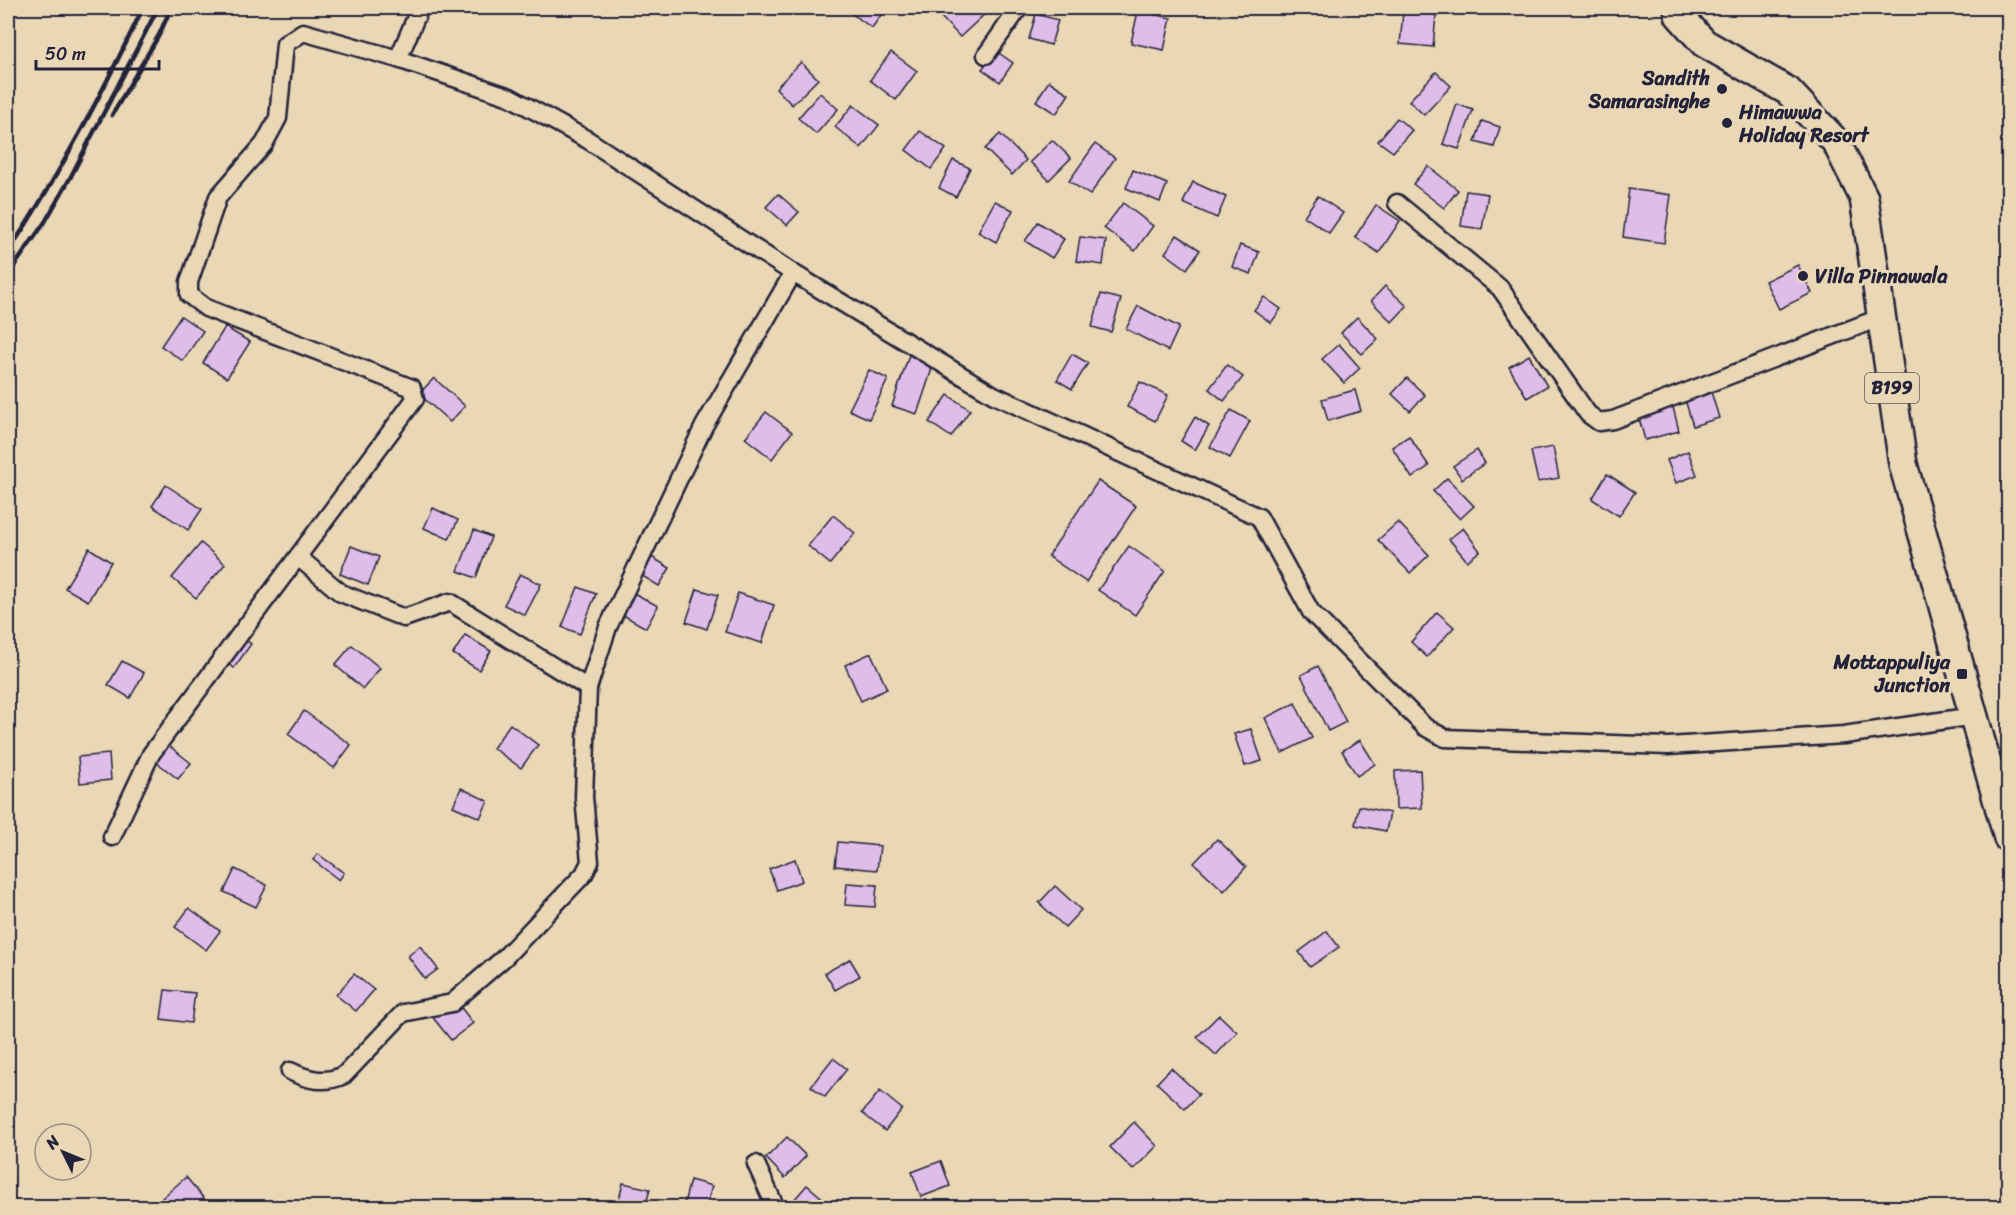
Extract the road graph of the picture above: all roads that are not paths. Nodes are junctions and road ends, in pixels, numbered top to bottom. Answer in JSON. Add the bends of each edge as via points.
{"nodes":[{"id":1,"x":420,"y":8,"type":"edge"},
{"id":2,"x":1019,"y":8,"type":"edge"},
{"id":3,"x":1678,"y":8,"type":"edge"},
{"id":4,"x":986,"y":55,"type":"dead end"},
{"id":5,"x":398,"y":59,"type":"junction"},
{"id":6,"x":1397,"y":203,"type":"dead end"},
{"id":7,"x":793,"y":273,"type":"junction"},
{"id":8,"x":1882,"y":317,"type":"junction"},
{"id":9,"x":298,"y":557,"type":"junction"},
{"id":10,"x":588,"y":688,"type":"junction"},
{"id":11,"x":1974,"y":716,"type":"junction"},
{"id":12,"x":112,"y":837,"type":"dead end"},
{"id":13,"x":2008,"y":838,"type":"edge"},
{"id":14,"x":290,"y":1071,"type":"dead end"},
{"id":15,"x":756,"y":1164,"type":"dead end"},
{"id":16,"x":776,"y":1208,"type":"edge"}],
"edges":[{"from":1,"to":5,"type":"street"},
{"from":2,"to":4,"type":"street"},
{"from":3,"to":8,"type":"main road","number":"B199","via":[[1679,15],[1704,43],[1788,91],[1836,142],[1864,198]]},
{"from":5,"to":7,"type":"street","via":[[510,97],[588,140]]},
{"from":5,"to":9,"type":"street","via":[[303,32],[285,44],[278,118],[264,144],[218,197],[189,282],[189,296],[206,308],[412,388],[415,399]]},
{"from":6,"to":8,"type":"street","via":[[1500,288],[1588,414],[1599,422]]},
{"from":7,"to":10,"type":"street","via":[[704,426],[608,627]]},
{"from":7,"to":11,"type":"street","via":[[994,395],[1259,517],[1311,612],[1425,727],[1445,738],[1668,746],[1844,735]]},
{"from":8,"to":11,"type":"main road","number":"B199","via":[[1903,464]]},
{"from":9,"to":10,"type":"street","via":[[341,593],[404,618],[450,602]]},
{"from":9,"to":12,"type":"street","via":[[151,754]]},
{"from":10,"to":14,"type":"street","via":[[584,797],[590,862],[584,874],[504,958],[452,1003],[403,1013],[344,1075],[332,1080],[306,1079]]},
{"from":11,"to":13,"type":"main road","number":"B199"},
{"from":15,"to":16,"type":"street"}]}
